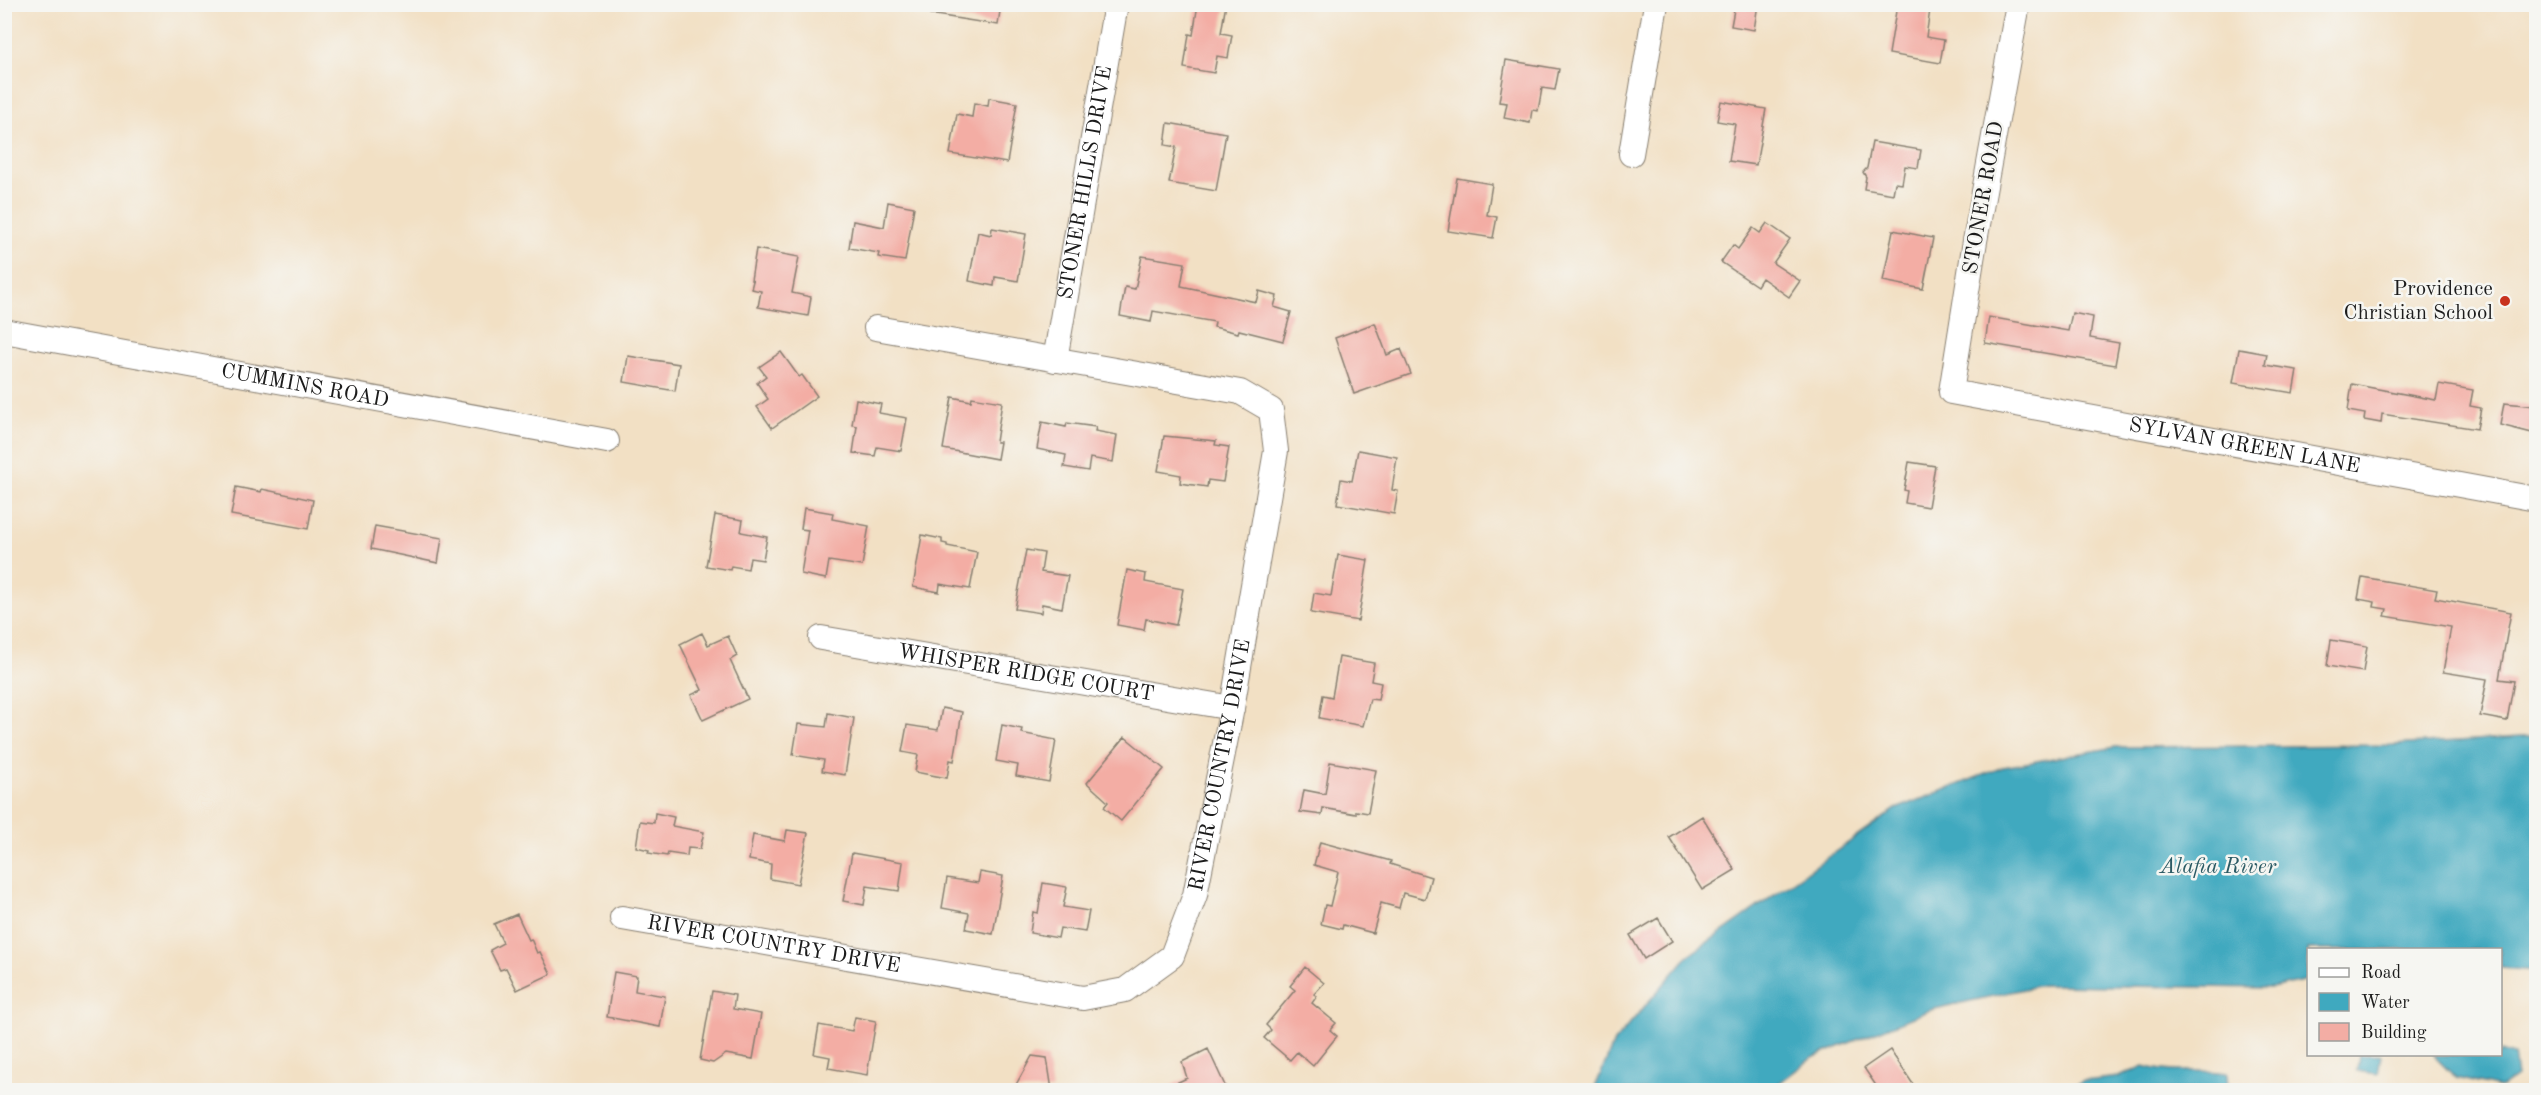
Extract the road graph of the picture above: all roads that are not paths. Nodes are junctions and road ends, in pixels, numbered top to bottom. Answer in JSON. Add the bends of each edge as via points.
{"nodes":[{"id":1,"x":1116,"y":4,"type":"edge"},
{"id":2,"x":1656,"y":4,"type":"edge"},
{"id":3,"x":2018,"y":4,"type":"edge"},
{"id":4,"x":1631,"y":154,"type":"dead end"},
{"id":5,"x":876,"y":328,"type":"dead end"},
{"id":6,"x":4,"y":332,"type":"edge"},
{"id":7,"x":1055,"y":360,"type":"junction"},
{"id":8,"x":1951,"y":392,"type":"joint"},
{"id":9,"x":607,"y":441,"type":"dead end"},
{"id":10,"x":2536,"y":498,"type":"edge"},
{"id":11,"x":821,"y":638,"type":"dead end"},
{"id":12,"x":1232,"y":708,"type":"junction"},
{"id":13,"x":622,"y":918,"type":"dead end"}],
"edges":[{"from":1,"to":7,"type":"street","name":"STONER HILLS DRIVE"},
{"from":2,"to":4,"type":"street"},
{"from":3,"to":8,"type":"street","name":"STONER ROAD"},
{"from":5,"to":7,"type":"street","name":"RIVER COUNTRY DRIVE"},
{"from":6,"to":9,"type":"street","name":"CUMMINS ROAD"},
{"from":7,"to":12,"type":"street","name":"RIVER COUNTRY DRIVE","via":[[1240,392],[1271,410],[1276,452]]},
{"from":8,"to":10,"type":"street","name":"SYLVAN GREEN LANE"},
{"from":11,"to":12,"type":"street","name":"WHISPER RIDGE COURT"},
{"from":12,"to":13,"type":"street","name":"RIVER COUNTRY DRIVE","via":[[1195,895],[1172,956],[1125,990],[1083,998]]}]}
